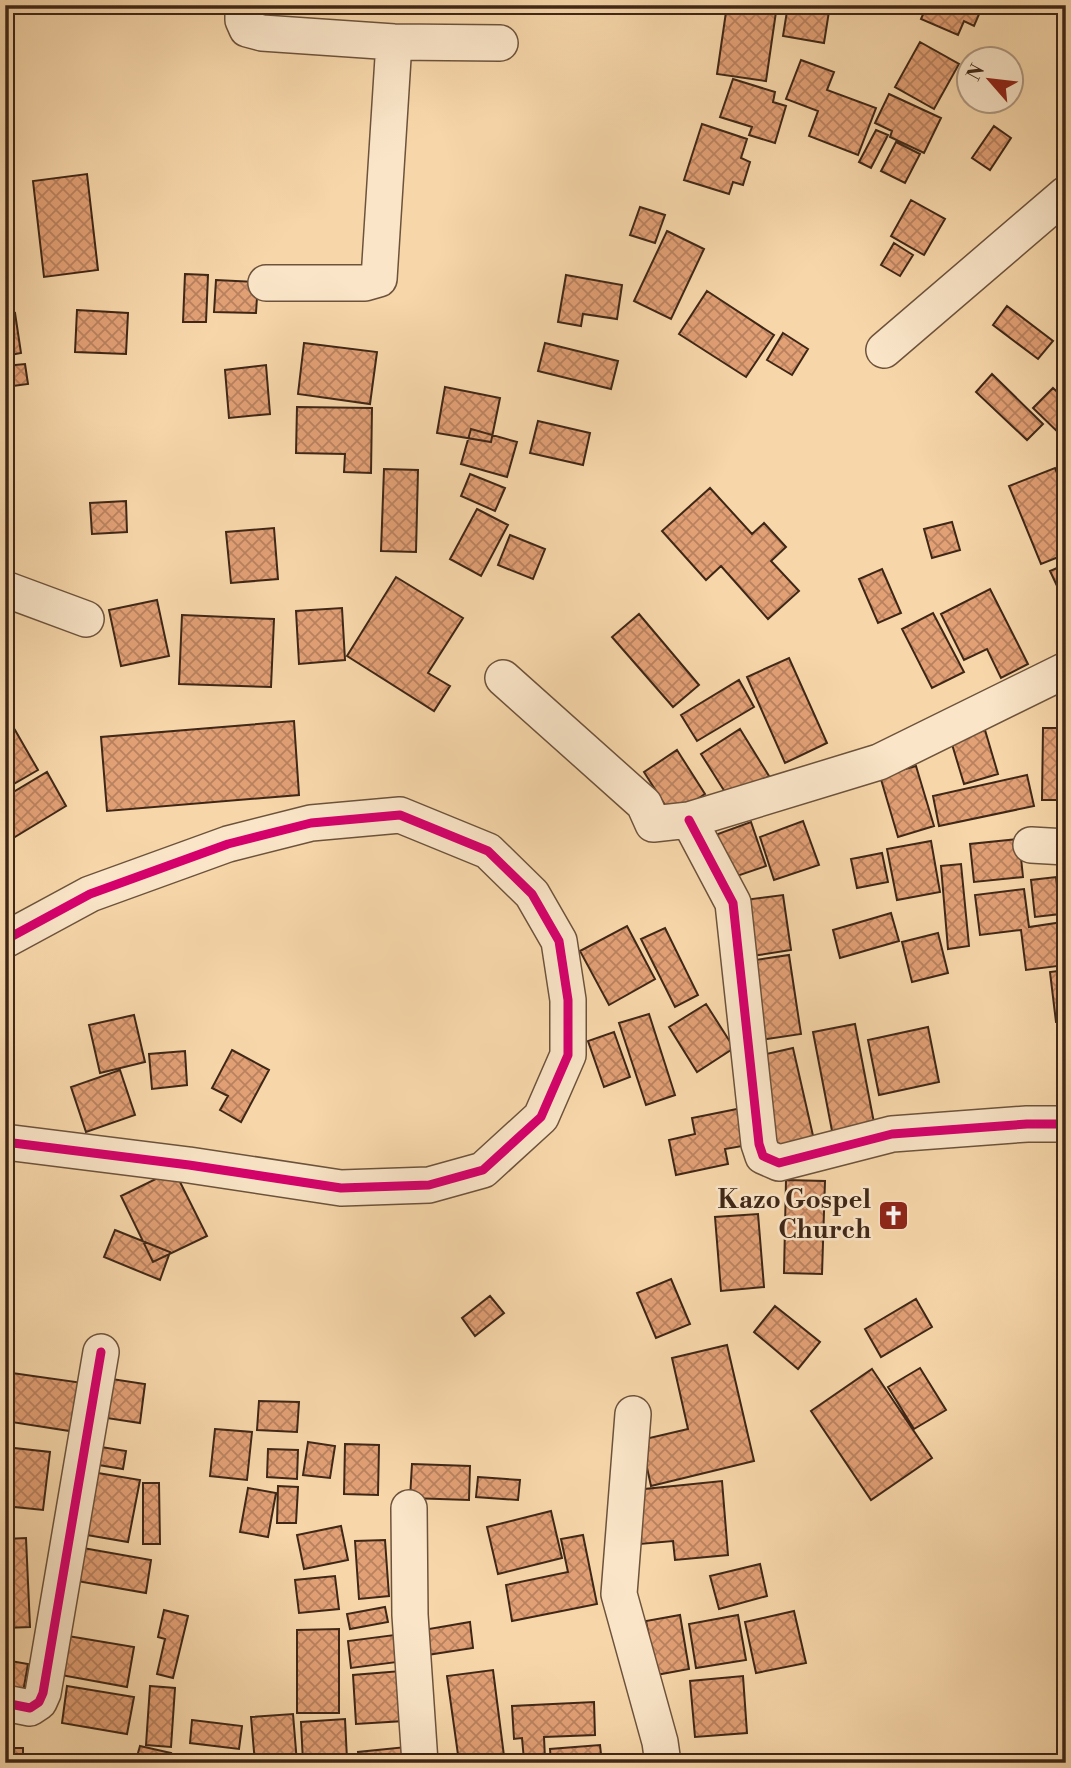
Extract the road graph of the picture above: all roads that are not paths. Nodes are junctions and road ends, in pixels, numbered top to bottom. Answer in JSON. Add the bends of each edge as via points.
{"nodes":[{"id":1,"x":243,"y":5,"type":"edge"},
{"id":2,"x":394,"y":42,"type":"junction"},
{"id":3,"x":500,"y":43,"type":"dead end"},
{"id":4,"x":1066,"y":194,"type":"edge"},
{"id":5,"x":266,"y":283,"type":"dead end"},
{"id":6,"x":884,"y":350,"type":"dead end"},
{"id":7,"x":5,"y":589,"type":"edge"},
{"id":8,"x":86,"y":619,"type":"dead end"},
{"id":9,"x":1066,"y":670,"type":"edge"},
{"id":10,"x":503,"y":678,"type":"dead end"},
{"id":11,"x":689,"y":820,"type":"junction"},
{"id":12,"x":1031,"y":845,"type":"dead end"},
{"id":13,"x":1066,"y":847,"type":"edge"},
{"id":14,"x":5,"y":940,"type":"edge"},
{"id":15,"x":1066,"y":1124,"type":"edge"},
{"id":16,"x":5,"y":1142,"type":"edge"},
{"id":17,"x":101,"y":1352,"type":"dead end"},
{"id":18,"x":632,"y":1414,"type":"dead end"},
{"id":19,"x":409,"y":1508,"type":"dead end"},
{"id":20,"x":5,"y":1703,"type":"edge"},
{"id":21,"x":420,"y":1763,"type":"edge"},
{"id":22,"x":663,"y":1763,"type":"edge"}],
"edges":[{"from":1,"to":2,"type":"street","via":[[243,20],[252,32]]},
{"from":2,"to":3,"type":"street"},
{"from":2,"to":5,"type":"street","via":[[379,279],[365,283]]},
{"from":4,"to":6,"type":"street"},
{"from":7,"to":8,"type":"street"},
{"from":9,"to":11,"type":"street","via":[[879,762]]},
{"from":10,"to":11,"type":"street","via":[[644,804],[653,824]]},
{"from":11,"to":15,"type":"street","via":[[733,903],[763,1156],[779,1163],[892,1134]]},
{"from":12,"to":13,"type":"street"},
{"from":14,"to":16,"type":"street","via":[[90,894],[228,844],[311,822],[400,815],[488,851],[532,894],[559,941],[568,1000],[568,1055],[541,1117],[482,1170],[429,1185],[341,1188]]},
{"from":17,"to":20,"type":"street","via":[[43,1693],[30,1708]]},
{"from":18,"to":22,"type":"street","via":[[619,1594]]},
{"from":19,"to":21,"type":"street","via":[[410,1615]]}]}
